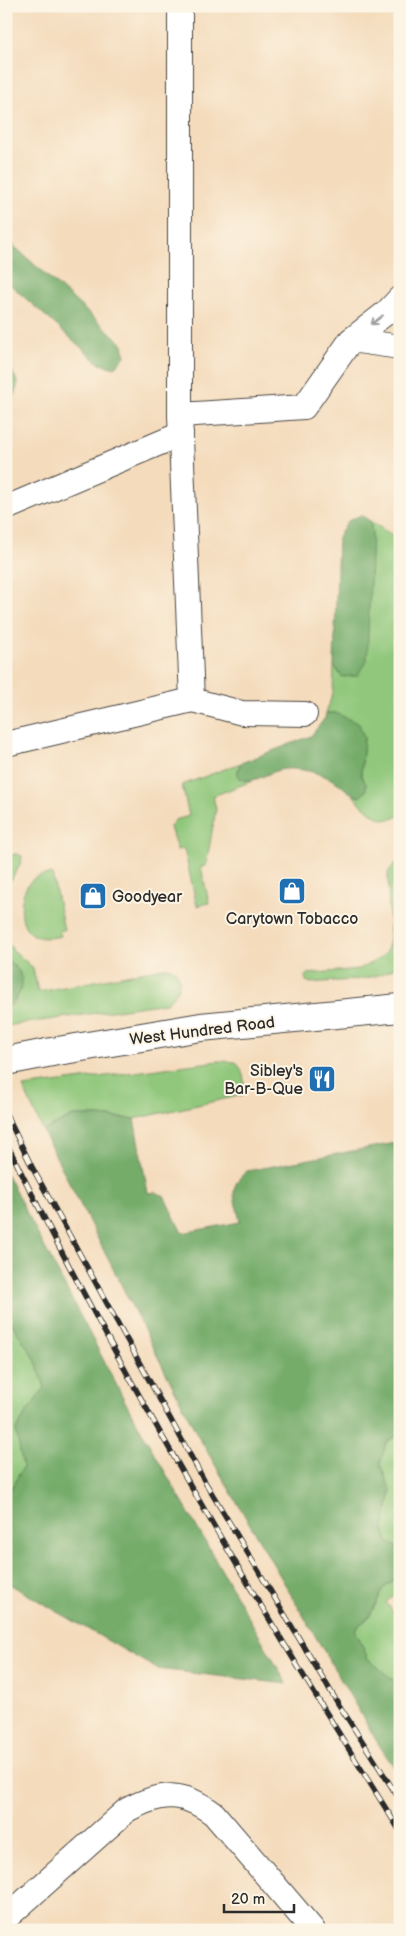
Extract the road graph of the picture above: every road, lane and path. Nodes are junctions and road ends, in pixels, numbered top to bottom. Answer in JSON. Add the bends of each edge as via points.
{"nodes":[{"id":1,"x":180,"y":6,"type":"edge"},
{"id":2,"x":400,"y":298,"type":"edge"},
{"id":3,"x":351,"y":340,"type":"junction"},
{"id":4,"x":400,"y":347,"type":"edge"},
{"id":5,"x":181,"y":425,"type":"junction"},
{"id":6,"x":6,"y":508,"type":"edge"},
{"id":7,"x":192,"y":700,"type":"junction"},
{"id":8,"x":305,"y":714,"type":"dead end"},
{"id":9,"x":6,"y":744,"type":"edge"},
{"id":10,"x":400,"y":1008,"type":"edge"},
{"id":11,"x":6,"y":1061,"type":"edge"},
{"id":12,"x":6,"y":1918,"type":"edge"},
{"id":13,"x":313,"y":1930,"type":"edge"}],
"edges":[{"from":1,"to":5,"type":"street"},
{"from":2,"to":3,"type":"street","one_way":true},
{"from":3,"to":4,"type":"street"},
{"from":3,"to":5,"type":"street","via":[[304,407]]},
{"from":5,"to":6,"type":"street"},
{"from":5,"to":7,"type":"street"},
{"from":7,"to":8,"type":"street","via":[[242,713]]},
{"from":7,"to":9,"type":"street"},
{"from":10,"to":11,"type":"main road","name":"West Hundred Road","via":[[201,1028]]},
{"from":12,"to":13,"type":"street","via":[[127,1810],[147,1800],[166,1796],[185,1798],[214,1814]]}]}
